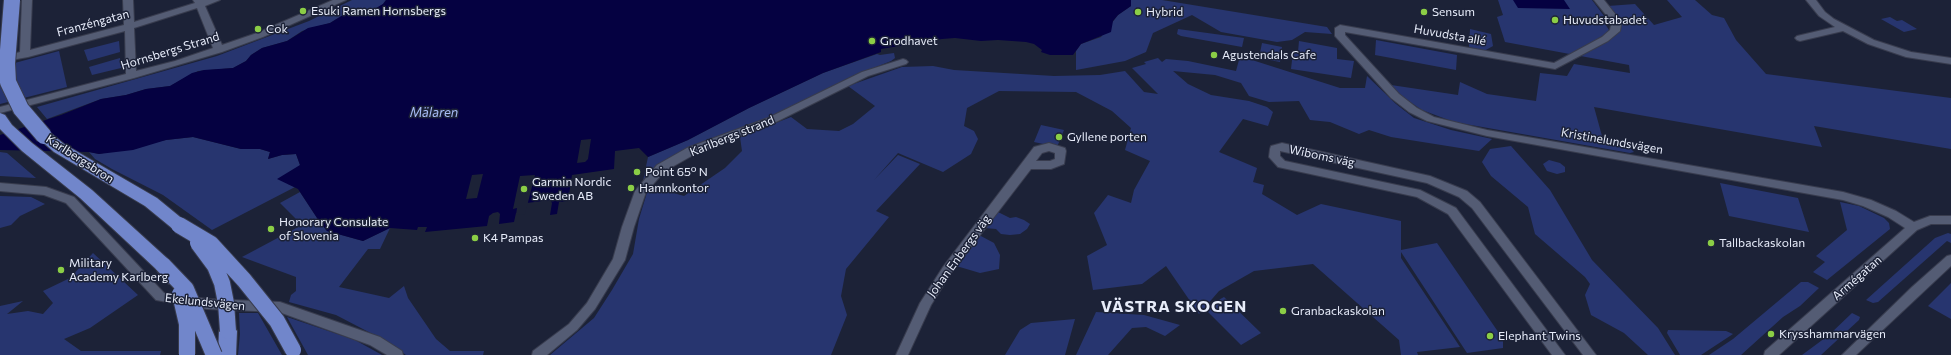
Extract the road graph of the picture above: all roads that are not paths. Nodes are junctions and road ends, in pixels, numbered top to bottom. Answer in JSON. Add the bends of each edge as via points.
{"nodes":[{"id":1,"x":12,"y":0,"type":"edge"},
{"id":2,"x":27,"y":0,"type":"edge"},
{"id":3,"x":128,"y":0,"type":"edge"},
{"id":4,"x":215,"y":0,"type":"edge"},
{"id":5,"x":341,"y":0,"type":"edge"},
{"id":6,"x":1599,"y":0,"type":"edge"},
{"id":7,"x":1811,"y":0,"type":"edge"},
{"id":8,"x":199,"y":3,"type":"edge"},
{"id":9,"x":129,"y":27,"type":"junction"},
{"id":10,"x":1340,"y":28,"type":"joint"},
{"id":11,"x":1842,"y":28,"type":"junction"},
{"id":12,"x":1800,"y":38,"type":"dead end"},
{"id":13,"x":219,"y":50,"type":"junction"},
{"id":14,"x":25,"y":54,"type":"junction"},
{"id":15,"x":0,"y":61,"type":"edge"},
{"id":16,"x":1951,"y":61,"type":"edge"},
{"id":17,"x":903,"y":62,"type":"dead end"},
{"id":18,"x":131,"y":76,"type":"junction"},
{"id":19,"x":0,"y":110,"type":"edge"},
{"id":20,"x":0,"y":118,"type":"edge"},
{"id":21,"x":1028,"y":165,"type":"dead end"},
{"id":22,"x":1439,"y":182,"type":"junction"},
{"id":23,"x":0,"y":187,"type":"edge"},
{"id":24,"x":1427,"y":196,"type":"junction"},
{"id":25,"x":1471,"y":201,"type":"junction"},
{"id":26,"x":1452,"y":211,"type":"junction"},
{"id":27,"x":1951,"y":220,"type":"edge"},
{"id":28,"x":179,"y":225,"type":"junction"},
{"id":29,"x":1913,"y":227,"type":"junction"},
{"id":30,"x":1951,"y":259,"type":"edge"},
{"id":31,"x":163,"y":265,"type":"junction"},
{"id":32,"x":294,"y":352,"type":"edge"},
{"id":33,"x":187,"y":355,"type":"edge"},
{"id":34,"x":214,"y":355,"type":"edge"},
{"id":35,"x":227,"y":355,"type":"edge"},
{"id":36,"x":397,"y":355,"type":"edge"},
{"id":37,"x":538,"y":355,"type":"edge"},
{"id":38,"x":902,"y":355,"type":"edge"},
{"id":39,"x":1559,"y":355,"type":"edge"},
{"id":40,"x":1590,"y":355,"type":"edge"},
{"id":41,"x":1770,"y":355,"type":"edge"},
{"id":42,"x":1848,"y":355,"type":"edge"}],
"edges":[{"from":1,"to":28,"type":"highway","name":"Karlbergsbron","bridge":true,"via":[[8,82],[14,98],[28,119],[40,133],[59,148],[151,202]]},
{"from":2,"to":14,"type":"street"},
{"from":3,"to":9,"type":"street"},
{"from":4,"to":8,"type":"street","name":"Franzéngatan"},
{"from":5,"to":13,"type":"street","name":"Hornsbergs Strand","via":[[282,27]]},
{"from":6,"to":10,"type":"street","name":"Huvudsta allé","via":[[1616,25],[1615,31],[1555,66]]},
{"from":7,"to":11,"type":"street","via":[[1822,14]]},
{"from":8,"to":9,"type":"street","name":"Franzéngatan"},
{"from":8,"to":13,"type":"street"},
{"from":9,"to":14,"type":"street","name":"Franzéngatan"},
{"from":9,"to":18,"type":"street"},
{"from":10,"to":29,"type":"street","name":"Kristinelundsvägen","via":[[1340,36],[1395,96],[1413,110],[1431,119],[1487,133],[1842,196],[1887,212]]},
{"from":11,"to":12,"type":"street"},
{"from":11,"to":16,"type":"street","via":[[1892,50]]},
{"from":13,"to":18,"type":"street","name":"Hornsbergs Strand"},
{"from":14,"to":15,"type":"street","name":"Franzéngatan"},
{"from":17,"to":37,"type":"street","name":"Karlbergs strand","via":[[865,74],[772,120],[691,151],[661,168],[641,191],[620,260],[591,306],[573,327]]},
{"from":18,"to":19,"type":"street","name":"Hornsbergs Strand"},
{"from":20,"to":31,"type":"highway","name":"Karlbergsbron","via":[[26,147],[86,194]]},
{"from":21,"to":38,"type":"street","name":"Johan Enbergs väg","via":[[947,270],[926,303]]},
{"from":22,"to":24,"type":"street"},
{"from":22,"to":24,"type":"street","name":"Wiboms väg","via":[[1282,147],[1275,149],[1274,157],[1282,164]]},
{"from":22,"to":25,"type":"street","name":"Wiboms väg"},
{"from":23,"to":36,"type":"street","name":"Ekelundsvägen","via":[[46,191],[70,200],[160,297],[207,304],[280,308],[375,341]]},
{"from":24,"to":26,"type":"street","name":"Wiboms väg"},
{"from":25,"to":26,"type":"street","via":[[1469,206]]},
{"from":25,"to":40,"type":"street","name":"Wiboms väg"},
{"from":26,"to":39,"type":"street","name":"Wiboms väg"},
{"from":27,"to":29,"type":"street","name":"Armégatan","via":[[1930,220]]},
{"from":28,"to":32,"type":"highway","bridge":true,"via":[[211,244],[244,280],[277,321]]},
{"from":28,"to":35,"type":"highway","bridge":true,"via":[[205,250],[222,283],[228,331]]},
{"from":29,"to":41,"type":"street","name":"Armégatan"},
{"from":30,"to":42,"type":"street"},
{"from":31,"to":33,"type":"highway","bridge":true,"via":[[182,301],[187,324]]},
{"from":31,"to":34,"type":"highway","bridge":true,"via":[[188,294]]}]}
